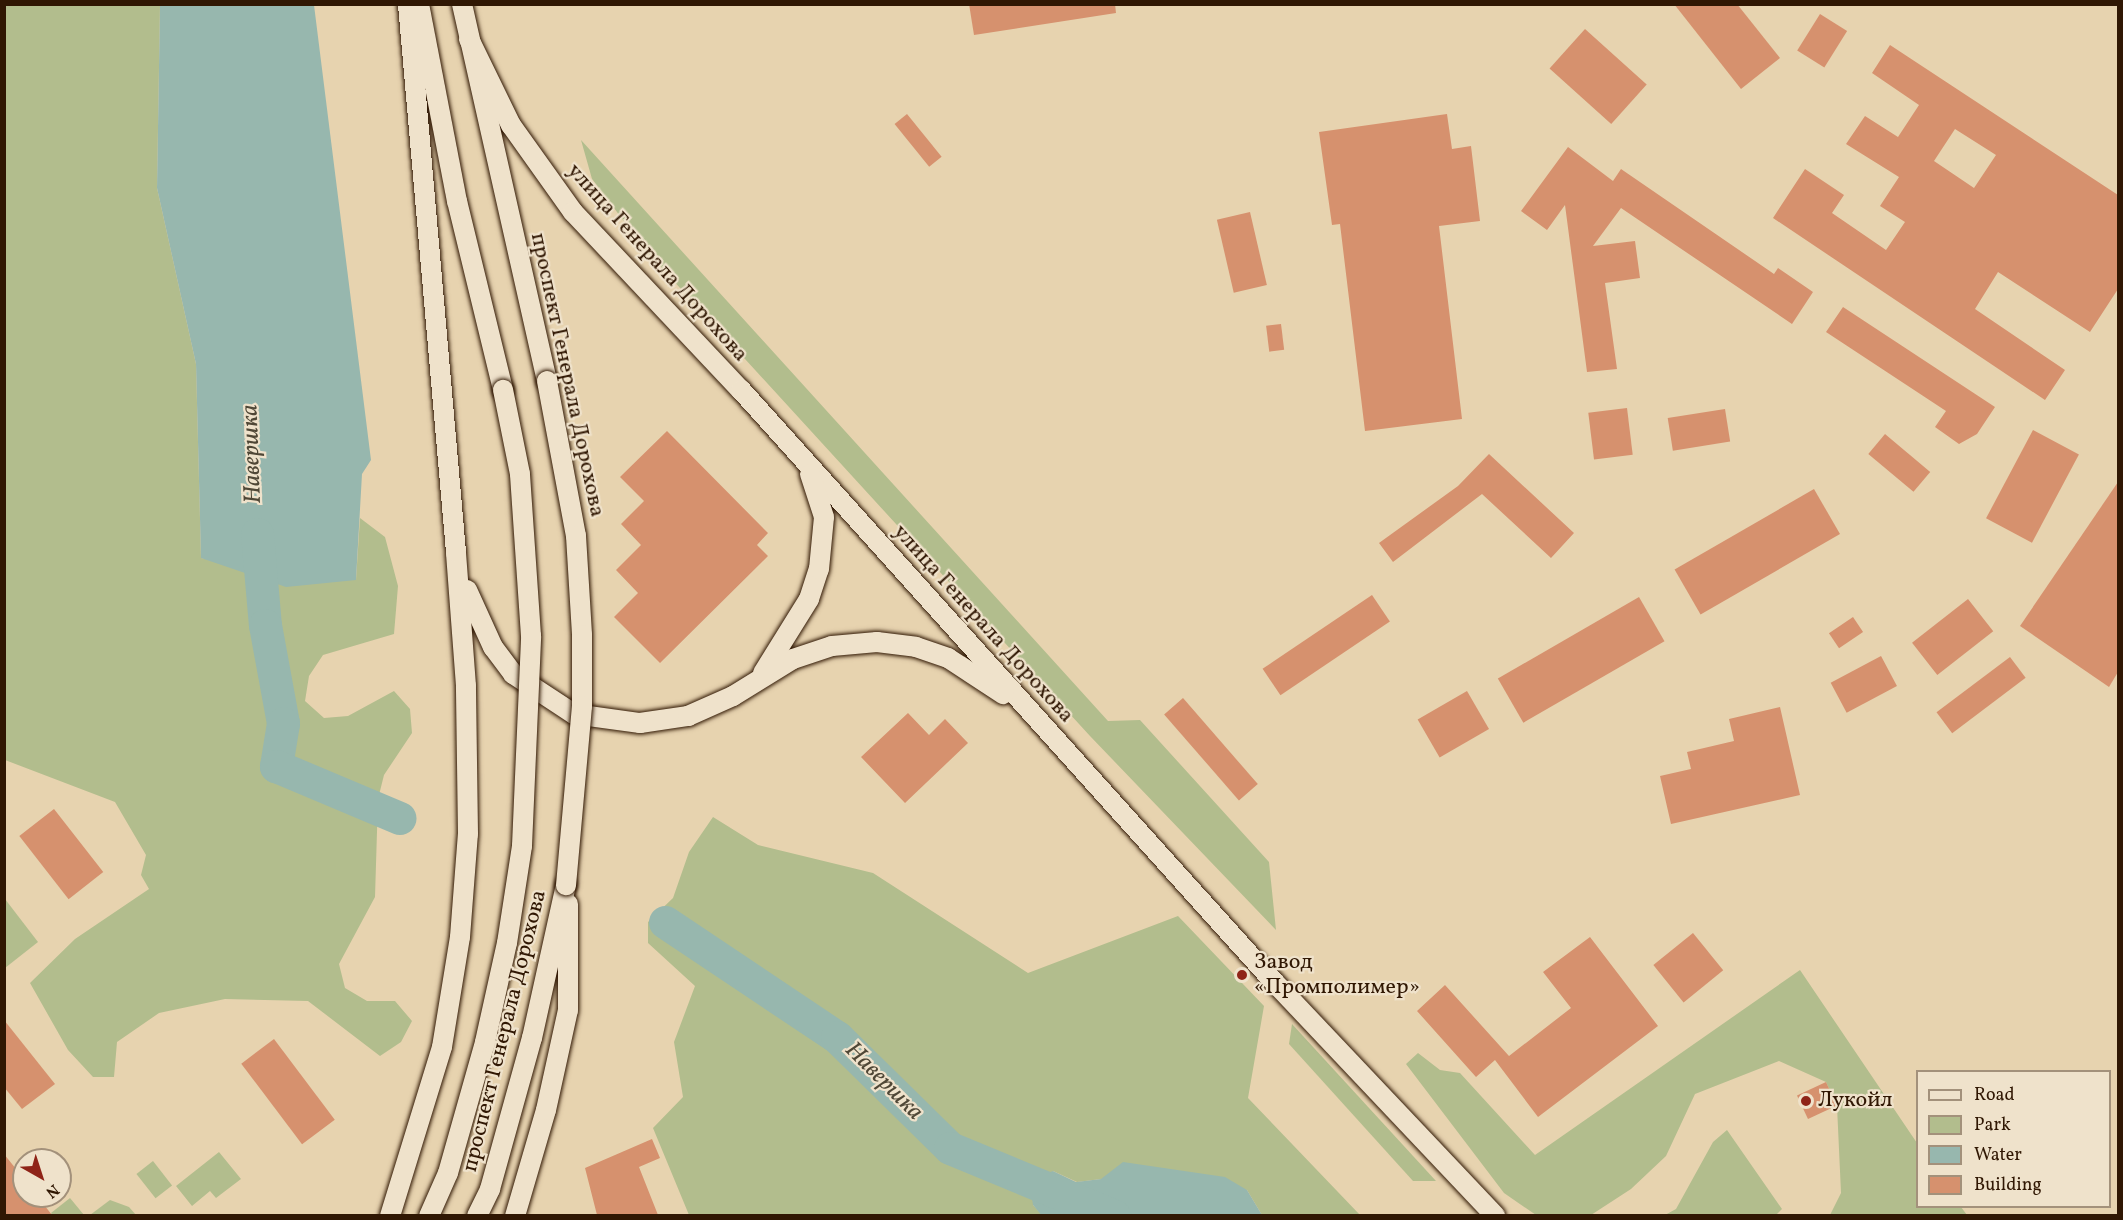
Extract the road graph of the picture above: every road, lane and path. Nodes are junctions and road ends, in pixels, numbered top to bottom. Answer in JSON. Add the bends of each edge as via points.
{"nodes":[{"id":1,"x":408,"y":4,"type":"edge"},
{"id":2,"x":418,"y":4,"type":"edge"},
{"id":3,"x":462,"y":4,"type":"edge"},
{"id":4,"x":469,"y":39,"type":"junction"},
{"id":5,"x":803,"y":460,"type":"junction"},
{"id":6,"x":456,"y":552,"type":"junction"},
{"id":7,"x":760,"y":678,"type":"junction"},
{"id":8,"x":1034,"y":717,"type":"junction"},
{"id":9,"x":566,"y":885,"type":"junction"},
{"id":10,"x":390,"y":1215,"type":"edge"},
{"id":11,"x":429,"y":1215,"type":"edge"},
{"id":12,"x":477,"y":1215,"type":"edge"},
{"id":13,"x":515,"y":1215,"type":"edge"},
{"id":14,"x":1495,"y":1215,"type":"edge"}],
"edges":[{"from":1,"to":6,"type":"main road"},
{"from":2,"to":11,"type":"main road","name":"проспект Генерала Дорохова","bridge":true,"via":[[520,474],[531,624],[522,846],[507,943],[485,1042],[448,1173]]},
{"from":3,"to":4,"type":"main road","name":"проспект Генерала Дорохова"},
{"from":4,"to":5,"type":"main road","name":"улица Генерала Дорохова","via":[[511,125],[573,212]]},
{"from":4,"to":9,"type":"main road","name":"проспект Генерала Дорохова","bridge":true,"via":[[547,381],[574,525],[582,635],[582,706]]},
{"from":5,"to":7,"type":"main road","via":[[824,517],[819,570],[804,608]]},
{"from":5,"to":8,"type":"main road","name":"улица Генерала Дорохова"},
{"from":6,"to":7,"type":"main road","via":[[472,610],[493,647],[513,674],[574,714],[640,723],[664,721],[711,709]]},
{"from":6,"to":10,"type":"main road","via":[[466,686],[468,834],[460,937],[442,1047]]},
{"from":7,"to":8,"type":"main road","via":[[794,659],[832,646],[877,642],[916,647],[948,658]]},
{"from":8,"to":14,"type":"main road","name":"улица Генерала Дорохова"},
{"from":9,"to":12,"type":"main road","name":"проспект Генерала Дорохова","via":[[532,1038],[490,1189]]},
{"from":9,"to":13,"type":"main road","via":[[571,938],[568,1010],[546,1110]]}]}
